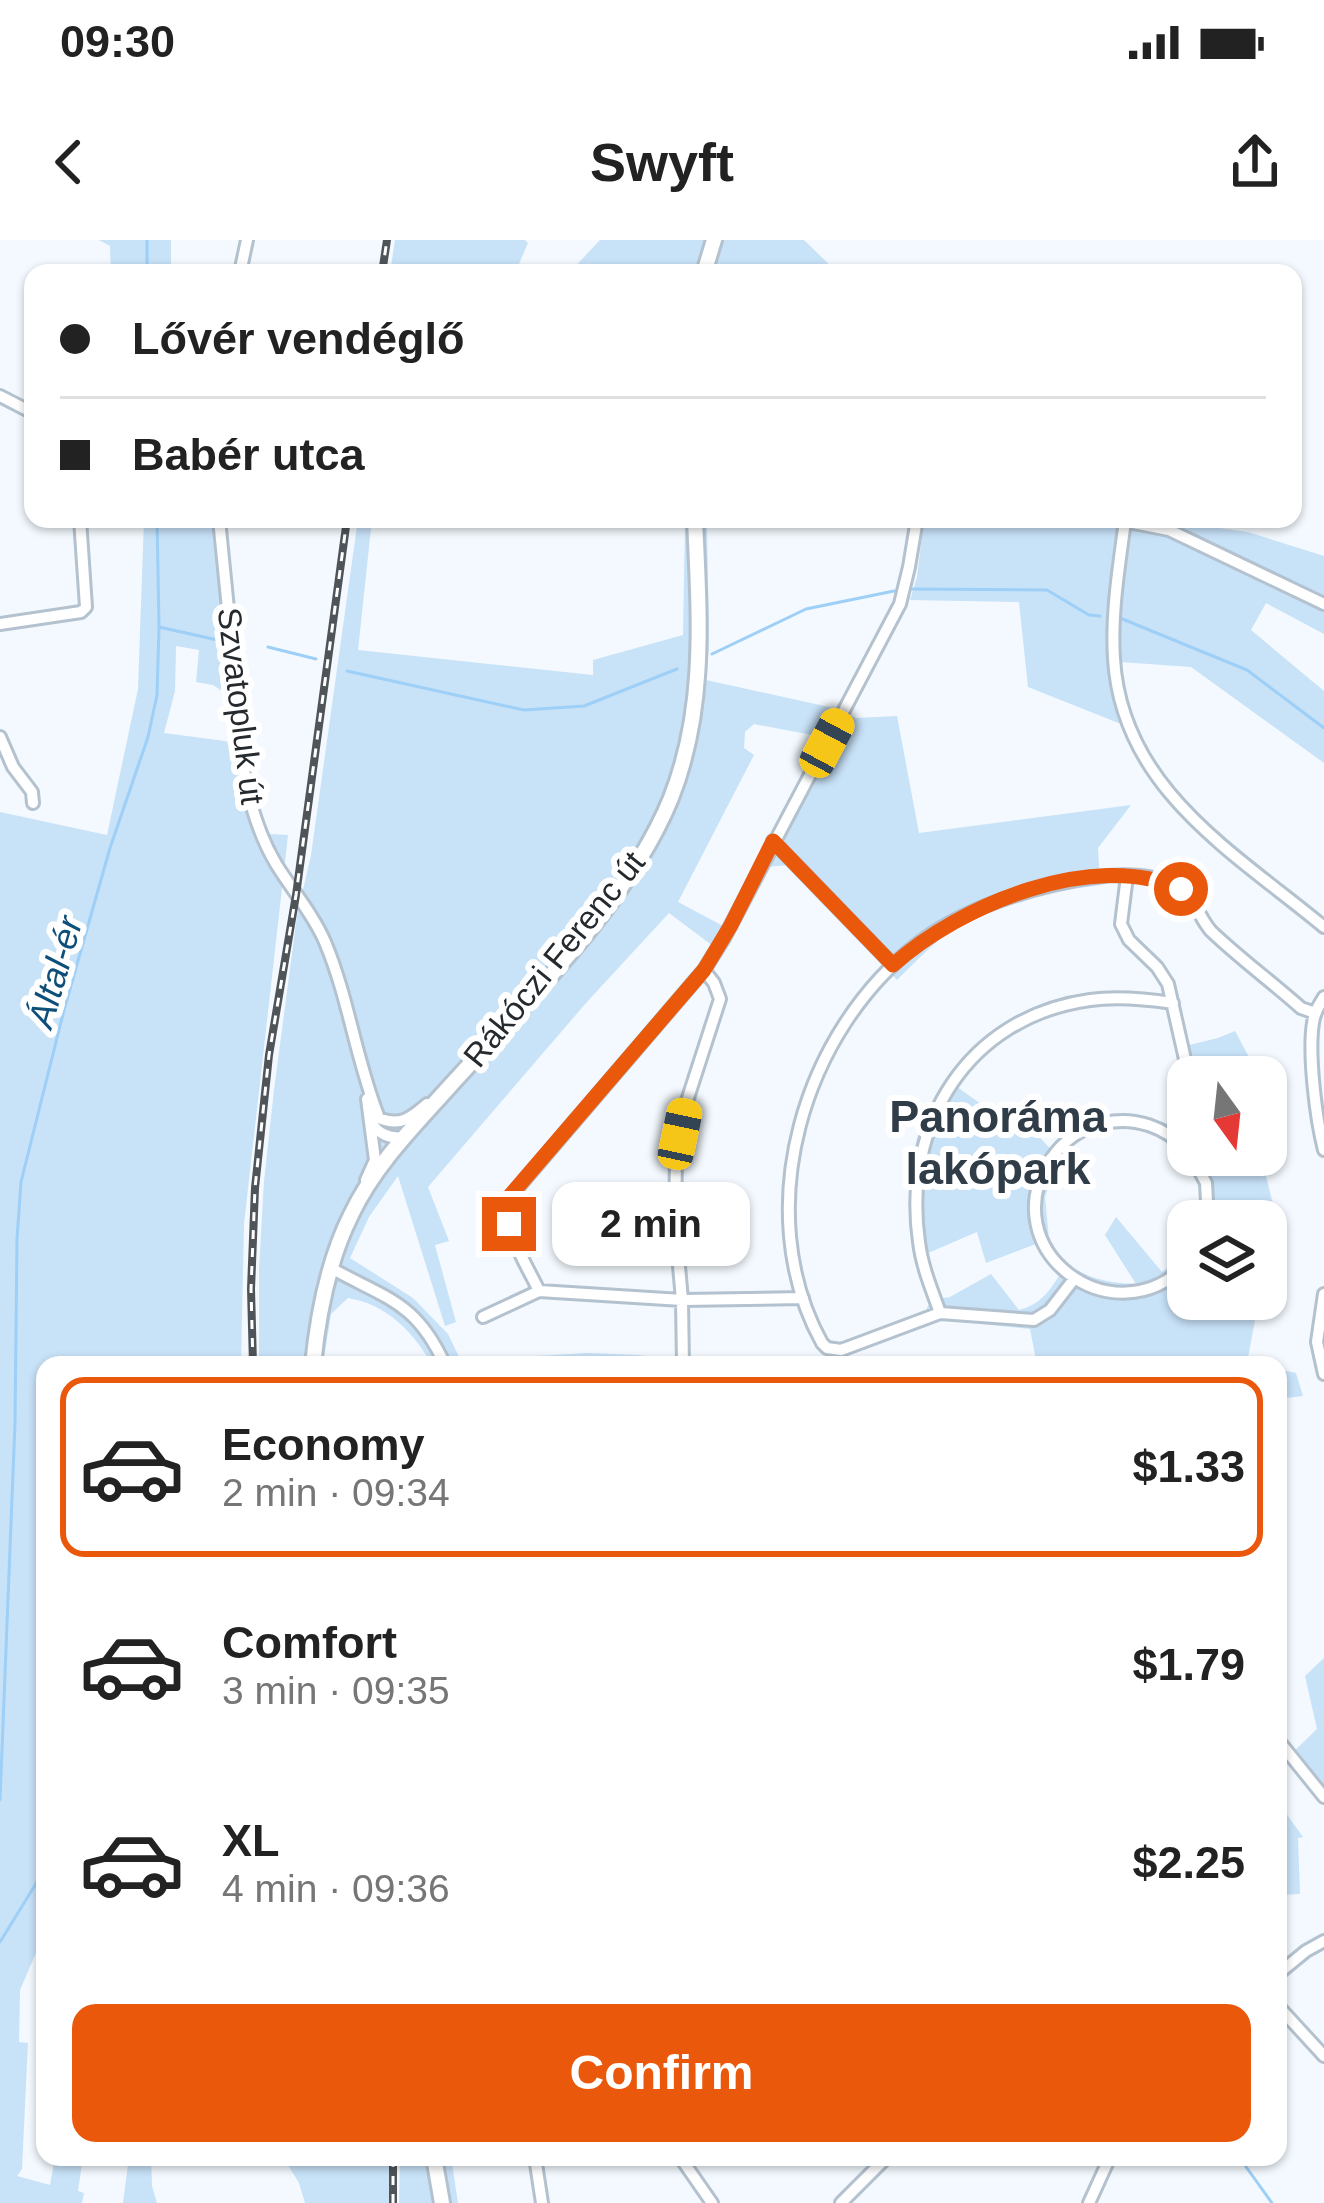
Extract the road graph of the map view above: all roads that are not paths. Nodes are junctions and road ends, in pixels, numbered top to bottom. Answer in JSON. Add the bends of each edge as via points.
{"nodes":[{"id":1,"x":81,"y":528,"type":"edge"},
{"id":2,"x":220,"y":528,"type":"edge"},
{"id":3,"x":695,"y":528,"type":"edge"},
{"id":4,"x":916,"y":528,"type":"edge"},
{"id":5,"x":1119,"y":528,"type":"edge"},
{"id":6,"x":1159,"y":528,"type":"edge"},
{"id":7,"x":1324,"y":604,"type":"edge"},
{"id":8,"x":0,"y":624,"type":"edge"},
{"id":9,"x":0,"y":737,"type":"edge"},
{"id":10,"x":33,"y":802,"type":"dead end"},
{"id":11,"x":773,"y":841,"type":"junction"},
{"id":12,"x":1127,"y":876,"type":"junction"},
{"id":13,"x":1324,"y":927,"type":"edge"},
{"id":14,"x":893,"y":965,"type":"junction"},
{"id":15,"x":704,"y":970,"type":"junction"},
{"id":16,"x":1324,"y":997,"type":"edge"},
{"id":17,"x":1173,"y":1003,"type":"junction"},
{"id":18,"x":1315,"y":1013,"type":"junction"},
{"id":19,"x":1184,"y":1056,"type":"edge"},
{"id":20,"x":465,"y":1070,"type":"junction"},
{"id":21,"x":374,"y":1115,"type":"junction"},
{"id":22,"x":1167,"y":1134,"type":"edge"},
{"id":23,"x":398,"y":1138,"type":"junction"},
{"id":24,"x":1324,"y":1150,"type":"edge"},
{"id":25,"x":352,"y":1213,"type":"junction"},
{"id":26,"x":331,"y":1268,"type":"junction"},
{"id":27,"x":1074,"y":1279,"type":"junction"},
{"id":28,"x":1167,"y":1281,"type":"edge"},
{"id":29,"x":539,"y":1292,"type":"junction"},
{"id":30,"x":1324,"y":1294,"type":"edge"},
{"id":31,"x":803,"y":1298,"type":"junction"},
{"id":32,"x":682,"y":1300,"type":"junction"},
{"id":33,"x":940,"y":1313,"type":"junction"},
{"id":34,"x":483,"y":1317,"type":"dead end"},
{"id":35,"x":315,"y":1356,"type":"edge"},
{"id":36,"x":440,"y":1356,"type":"edge"},
{"id":37,"x":683,"y":1356,"type":"edge"},
{"id":38,"x":1324,"y":1374,"type":"edge"},
{"id":39,"x":1287,"y":1751,"type":"edge"},
{"id":40,"x":1324,"y":1797,"type":"edge"},
{"id":41,"x":1324,"y":1941,"type":"edge"},
{"id":42,"x":1287,"y":1967,"type":"edge"},
{"id":43,"x":1287,"y":2016,"type":"edge"},
{"id":44,"x":1324,"y":2056,"type":"edge"},
{"id":45,"x":436,"y":2166,"type":"edge"},
{"id":46,"x":537,"y":2166,"type":"edge"},
{"id":47,"x":686,"y":2166,"type":"edge"},
{"id":48,"x":878,"y":2166,"type":"edge"},
{"id":49,"x":1105,"y":2166,"type":"edge"},
{"id":50,"x":442,"y":2203,"type":"edge"},
{"id":51,"x":542,"y":2203,"type":"edge"},
{"id":52,"x":712,"y":2203,"type":"edge"},
{"id":53,"x":842,"y":2203,"type":"edge"},
{"id":54,"x":1089,"y":2203,"type":"edge"}],
"edges":[{"from":1,"to":8,"type":"street","via":[[86,607]]},
{"from":2,"to":21,"type":"street","name":"Szvatopluk út","via":[[249,799],[273,859],[327,946]]},
{"from":3,"to":20,"type":"main road","name":"Rákóczi Ferenc út","via":[[698,686],[672,795],[611,902]]},
{"from":4,"to":11,"type":"street","via":[[900,604]]},
{"from":5,"to":13,"type":"street","via":[[1114,661],[1134,738],[1185,813]]},
{"from":6,"to":7,"type":"street"},
{"from":9,"to":10,"type":"street"},
{"from":11,"to":14,"type":"street"},
{"from":11,"to":15,"type":"street"},
{"from":12,"to":14,"type":"street","via":[[1064,882],[973,910]]},
{"from":12,"to":17,"type":"street","via":[[1123,929],[1162,973]]},
{"from":12,"to":18,"type":"street","via":[[1181,889],[1210,931]]},
{"from":14,"to":31,"type":"street","via":[[832,1041],[806,1102],[790,1207]]},
{"from":15,"to":29,"type":"street","via":[[508,1198],[513,1235]]},
{"from":15,"to":32,"type":"street","via":[[720,999],[678,1146]]},
{"from":16,"to":18,"type":"street"},
{"from":17,"to":19,"type":"street"},
{"from":17,"to":33,"type":"street","via":[[1108,998],[1053,1008],[1006,1031],[960,1070],[931,1120],[916,1185],[922,1263]]},
{"from":18,"to":24,"type":"street"},
{"from":20,"to":21,"type":"street","via":[[402,1121]]},
{"from":20,"to":23,"type":"main road","name":"Rákóczi Ferenc út"},
{"from":21,"to":23,"type":"street","via":[[374,1128]]},
{"from":21,"to":25,"type":"street","name":"Szvatopluk út","via":[[375,1160]]},
{"from":22,"to":27,"type":"street","via":[[1118,1120],[1082,1130],[1056,1152],[1040,1182],[1036,1216],[1050,1255]]},
{"from":23,"to":25,"type":"main road","name":"Rákóczi Ferenc út"},
{"from":25,"to":26,"type":"main road","name":"Rákóczi Ferenc út"},
{"from":26,"to":35,"type":"main road","name":"Rákóczi Ferenc út"},
{"from":26,"to":36,"type":"street","via":[[410,1312]]},
{"from":27,"to":28,"type":"street","via":[[1104,1292]]},
{"from":27,"to":33,"type":"street","via":[[1034,1320]]},
{"from":29,"to":32,"type":"street"},
{"from":29,"to":34,"type":"street"},
{"from":30,"to":38,"type":"street","via":[[1317,1342]]},
{"from":31,"to":32,"type":"street"},
{"from":31,"to":33,"type":"street","via":[[833,1350]]},
{"from":32,"to":37,"type":"street"},
{"from":39,"to":40,"type":"street"},
{"from":41,"to":42,"type":"street"},
{"from":43,"to":44,"type":"street"},
{"from":45,"to":50,"type":"main road"},
{"from":46,"to":51,"type":"street"},
{"from":47,"to":52,"type":"street"},
{"from":48,"to":53,"type":"street"},
{"from":49,"to":54,"type":"street"}]}
